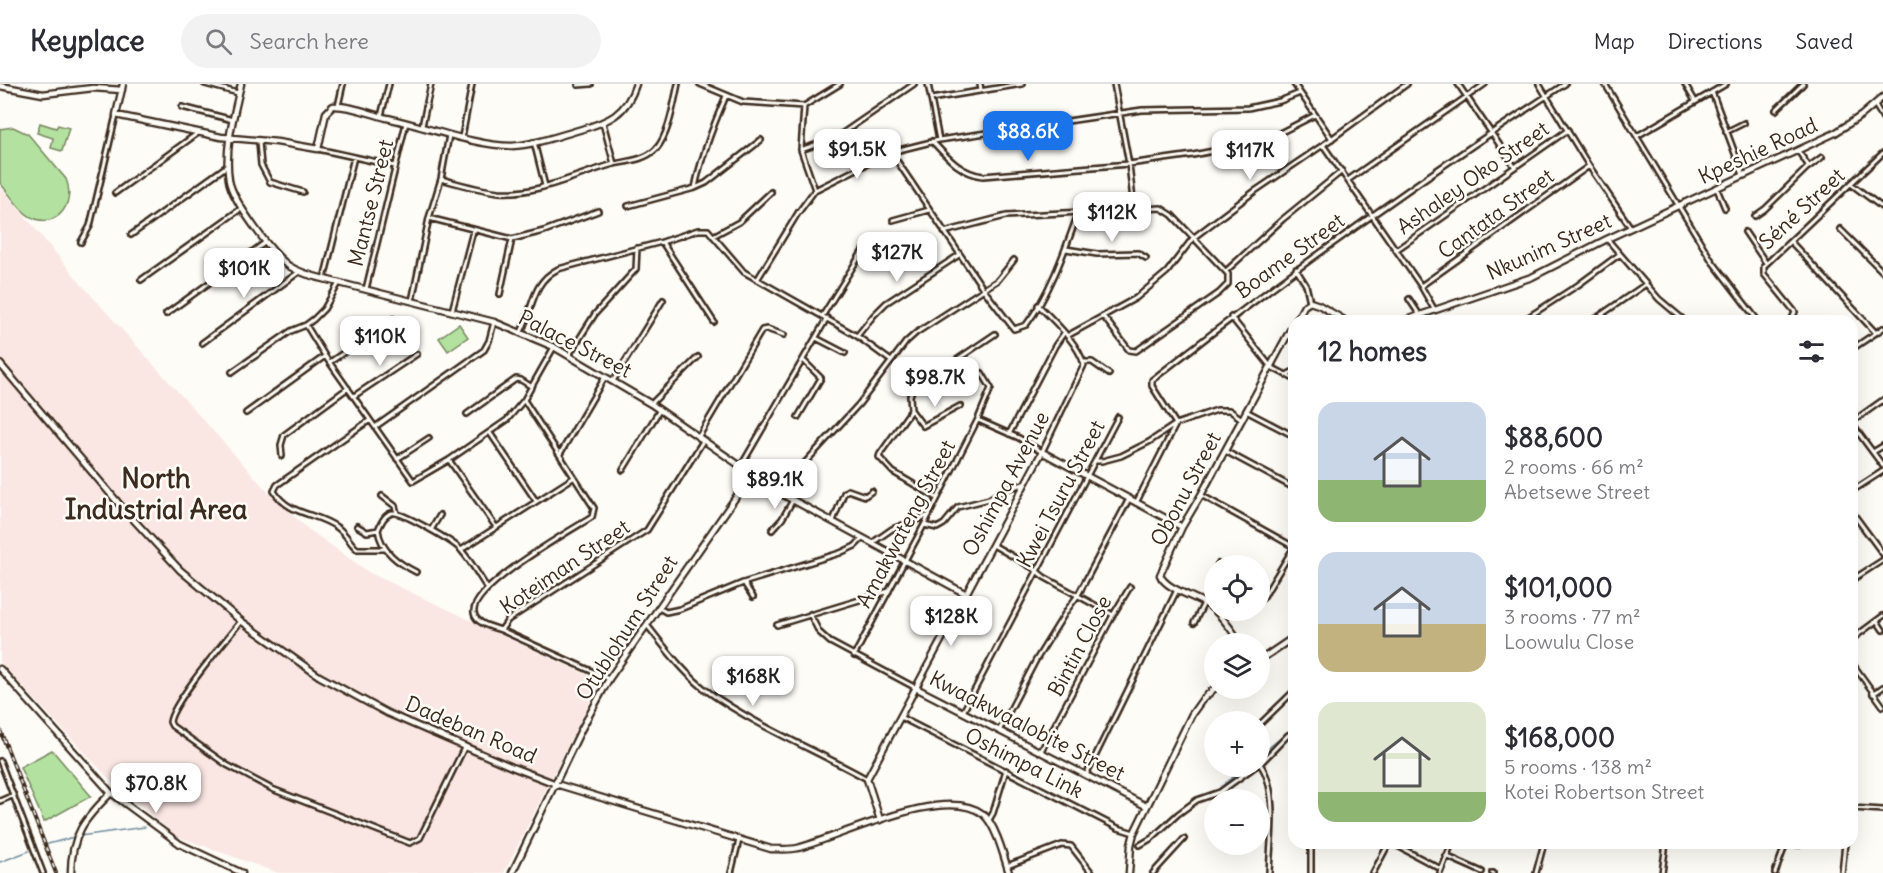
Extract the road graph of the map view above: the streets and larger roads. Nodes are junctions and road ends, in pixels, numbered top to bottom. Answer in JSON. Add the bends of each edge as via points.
{"nodes":[{"id":1,"x":205,"y":84,"type":"edge"},
{"id":2,"x":241,"y":84,"type":"edge"},
{"id":3,"x":343,"y":84,"type":"edge"},
{"id":4,"x":389,"y":84,"type":"edge"},
{"id":5,"x":431,"y":84,"type":"edge"},
{"id":6,"x":472,"y":84,"type":"edge"},
{"id":7,"x":636,"y":84,"type":"edge"},
{"id":8,"x":678,"y":84,"type":"edge"},
{"id":9,"x":700,"y":84,"type":"edge"},
{"id":10,"x":840,"y":84,"type":"edge"},
{"id":11,"x":914,"y":84,"type":"edge"},
{"id":12,"x":928,"y":84,"type":"edge"},
{"id":13,"x":980,"y":84,"type":"edge"},
{"id":14,"x":1022,"y":84,"type":"edge"},
{"id":15,"x":1114,"y":84,"type":"edge"},
{"id":16,"x":1294,"y":84,"type":"edge"},
{"id":17,"x":1407,"y":84,"type":"edge"},
{"id":18,"x":1458,"y":84,"type":"edge"},
{"id":19,"x":1485,"y":84,"type":"edge"},
{"id":20,"x":1539,"y":84,"type":"edge"},
{"id":21,"x":1565,"y":84,"type":"edge"},
{"id":22,"x":1605,"y":84,"type":"edge"},
{"id":23,"x":1685,"y":84,"type":"edge"},
{"id":24,"x":1726,"y":84,"type":"edge"},
{"id":25,"x":1803,"y":84,"type":"edge"},
{"id":26,"x":578,"y":85,"type":"edge"},
{"id":27,"x":591,"y":85,"type":"edge"},
{"id":28,"x":0,"y":86,"type":"edge"},
{"id":29,"x":123,"y":87,"type":"edge"},
{"id":30,"x":981,"y":90,"type":"junction"},
{"id":31,"x":1712,"y":92,"type":"junction"},
{"id":32,"x":239,"y":93,"type":"junction"},
{"id":33,"x":1300,"y":93,"type":"junction"},
{"id":34,"x":726,"y":95,"type":"junction"},
{"id":35,"x":1467,"y":96,"type":"junction"},
{"id":36,"x":1547,"y":96,"type":"junction"},
{"id":37,"x":1883,"y":97,"type":"edge"},
{"id":38,"x":931,"y":99,"type":"junction"},
{"id":39,"x":1695,"y":101,"type":"junction"},
{"id":40,"x":1875,"y":105,"type":"junction"},
{"id":41,"x":338,"y":106,"type":"junction"},
{"id":42,"x":804,"y":106,"type":"junction"},
{"id":43,"x":182,"y":107,"type":"dead end"},
{"id":44,"x":1776,"y":110,"type":"dead end"},
{"id":45,"x":1119,"y":114,"type":"junction"},
{"id":46,"x":116,"y":115,"type":"junction"},
{"id":47,"x":1316,"y":115,"type":"junction"},
{"id":48,"x":381,"y":116,"type":"junction"},
{"id":49,"x":1883,"y":118,"type":"edge"},
{"id":50,"x":233,"y":120,"type":"junction"},
{"id":51,"x":406,"y":122,"type":"junction"},
{"id":52,"x":603,"y":123,"type":"junction"},
{"id":53,"x":1744,"y":123,"type":"dead end"},
{"id":54,"x":422,"y":126,"type":"junction"},
{"id":55,"x":1568,"y":130,"type":"junction"},
{"id":56,"x":1491,"y":132,"type":"junction"},
{"id":57,"x":1726,"y":132,"type":"junction"},
{"id":58,"x":198,"y":133,"type":"junction"},
{"id":59,"x":449,"y":135,"type":"junction"},
{"id":60,"x":1637,"y":136,"type":"junction"},
{"id":61,"x":462,"y":137,"type":"junction"},
{"id":62,"x":229,"y":139,"type":"junction"},
{"id":63,"x":1332,"y":139,"type":"junction"},
{"id":64,"x":761,"y":140,"type":"dead end"},
{"id":65,"x":939,"y":140,"type":"junction"},
{"id":66,"x":932,"y":141,"type":"junction"},
{"id":67,"x":259,"y":142,"type":"junction"},
{"id":68,"x":534,"y":142,"type":"junction"},
{"id":69,"x":1323,"y":146,"type":"junction"},
{"id":70,"x":318,"y":149,"type":"junction"},
{"id":71,"x":801,"y":150,"type":"junction"},
{"id":72,"x":1798,"y":151,"type":"junction"},
{"id":73,"x":891,"y":152,"type":"junction"},
{"id":74,"x":1883,"y":153,"type":"edge"},
{"id":75,"x":354,"y":157,"type":"junction"},
{"id":76,"x":1822,"y":157,"type":"dead end"},
{"id":77,"x":614,"y":164,"type":"junction"},
{"id":78,"x":1128,"y":164,"type":"junction"},
{"id":79,"x":228,"y":166,"type":"junction"},
{"id":80,"x":395,"y":166,"type":"junction"},
{"id":81,"x":1514,"y":166,"type":"junction"},
{"id":82,"x":1589,"y":166,"type":"junction"},
{"id":83,"x":1807,"y":168,"type":"junction"},
{"id":84,"x":1342,"y":171,"type":"junction"},
{"id":85,"x":1743,"y":177,"type":"junction"},
{"id":86,"x":441,"y":179,"type":"junction"},
{"id":87,"x":1348,"y":180,"type":"junction"},
{"id":88,"x":1851,"y":183,"type":"junction"},
{"id":89,"x":545,"y":186,"type":"junction"},
{"id":90,"x":695,"y":188,"type":"junction"},
{"id":91,"x":1717,"y":189,"type":"junction"},
{"id":92,"x":815,"y":190,"type":"junction"},
{"id":93,"x":303,"y":192,"type":"dead end"},
{"id":94,"x":771,"y":192,"type":"dead end"},
{"id":95,"x":115,"y":193,"type":"dead end"},
{"id":96,"x":628,"y":206,"type":"dead end"},
{"id":97,"x":1679,"y":206,"type":"junction"},
{"id":98,"x":242,"y":207,"type":"junction"},
{"id":99,"x":1725,"y":208,"type":"dead end"},
{"id":100,"x":1883,"y":208,"type":"edge"},
{"id":101,"x":1134,"y":209,"type":"junction"},
{"id":102,"x":929,"y":210,"type":"junction"},
{"id":103,"x":598,"y":211,"type":"dead end"},
{"id":104,"x":1078,"y":213,"type":"junction"},
{"id":105,"x":1373,"y":215,"type":"junction"},
{"id":106,"x":1755,"y":216,"type":"dead end"},
{"id":107,"x":429,"y":218,"type":"junction"},
{"id":108,"x":892,"y":220,"type":"dead end"},
{"id":109,"x":1641,"y":224,"type":"joint"},
{"id":110,"x":1631,"y":228,"type":"junction"},
{"id":111,"x":1840,"y":229,"type":"dead end"},
{"id":112,"x":474,"y":231,"type":"junction"},
{"id":113,"x":944,"y":232,"type":"junction"},
{"id":114,"x":1745,"y":232,"type":"dead end"},
{"id":115,"x":131,"y":235,"type":"dead end"},
{"id":116,"x":713,"y":236,"type":"junction"},
{"id":117,"x":1193,"y":238,"type":"junction"},
{"id":118,"x":512,"y":239,"type":"junction"},
{"id":119,"x":1607,"y":239,"type":"junction"},
{"id":120,"x":81,"y":242,"type":"dead end"},
{"id":121,"x":266,"y":242,"type":"junction"},
{"id":122,"x":662,"y":242,"type":"junction"},
{"id":123,"x":1791,"y":242,"type":"junction"},
{"id":124,"x":637,"y":248,"type":"junction"},
{"id":125,"x":864,"y":249,"type":"dead end"},
{"id":126,"x":1066,"y":249,"type":"junction"},
{"id":127,"x":1396,"y":250,"type":"junction"},
{"id":128,"x":1620,"y":254,"type":"junction"},
{"id":129,"x":959,"y":255,"type":"junction"},
{"id":130,"x":1146,"y":258,"type":"dead end"},
{"id":131,"x":1014,"y":260,"type":"dead end"},
{"id":132,"x":1766,"y":263,"type":"junction"},
{"id":133,"x":1296,"y":269,"type":"junction"},
{"id":134,"x":1226,"y":271,"type":"junction"},
{"id":135,"x":299,"y":272,"type":"junction"},
{"id":136,"x":1883,"y":272,"type":"edge"},
{"id":137,"x":324,"y":279,"type":"junction"},
{"id":138,"x":757,"y":279,"type":"junction"},
{"id":139,"x":141,"y":280,"type":"dead end"},
{"id":140,"x":339,"y":283,"type":"junction"},
{"id":141,"x":1646,"y":284,"type":"junction"},
{"id":142,"x":1421,"y":286,"type":"junction"},
{"id":143,"x":365,"y":290,"type":"junction"},
{"id":144,"x":984,"y":290,"type":"junction"},
{"id":145,"x":500,"y":294,"type":"dead end"},
{"id":146,"x":1409,"y":299,"type":"dead end"},
{"id":147,"x":663,"y":300,"type":"dead end"},
{"id":148,"x":412,"y":302,"type":"junction"},
{"id":149,"x":1310,"y":302,"type":"junction"},
{"id":150,"x":1038,"y":304,"type":"junction"},
{"id":151,"x":1434,"y":309,"type":"junction"},
{"id":152,"x":453,"y":311,"type":"junction"},
{"id":153,"x":166,"y":314,"type":"dead end"},
{"id":154,"x":1419,"y":314,"type":"joint"},
{"id":155,"x":1602,"y":314,"type":"edge"},
{"id":156,"x":823,"y":315,"type":"junction"},
{"id":157,"x":1299,"y":315,"type":"edge"},
{"id":158,"x":1336,"y":315,"type":"edge"},
{"id":159,"x":1531,"y":315,"type":"edge"},
{"id":160,"x":1678,"y":315,"type":"edge"},
{"id":161,"x":1753,"y":315,"type":"edge"},
{"id":162,"x":1794,"y":315,"type":"edge"},
{"id":163,"x":1103,"y":316,"type":"junction"},
{"id":164,"x":1231,"y":317,"type":"junction"},
{"id":165,"x":827,"y":318,"type":"junction"},
{"id":166,"x":393,"y":319,"type":"dead end"},
{"id":167,"x":494,"y":322,"type":"junction"},
{"id":168,"x":714,"y":322,"type":"dead end"},
{"id":169,"x":306,"y":325,"type":"junction"},
{"id":170,"x":1883,"y":328,"type":"edge"},
{"id":171,"x":521,"y":332,"type":"junction"},
{"id":172,"x":1876,"y":333,"type":"junction"},
{"id":173,"x":995,"y":334,"type":"dead end"},
{"id":174,"x":784,"y":335,"type":"dead end"},
{"id":175,"x":1066,"y":335,"type":"junction"},
{"id":176,"x":1288,"y":335,"type":"edge"},
{"id":177,"x":857,"y":336,"type":"junction"},
{"id":178,"x":816,"y":338,"type":"junction"},
{"id":179,"x":202,"y":343,"type":"dead end"},
{"id":180,"x":1858,"y":345,"type":"edge"},
{"id":181,"x":554,"y":347,"type":"junction"},
{"id":182,"x":845,"y":353,"type":"dead end"},
{"id":183,"x":417,"y":354,"type":"dead end"},
{"id":184,"x":568,"y":355,"type":"junction"},
{"id":185,"x":325,"y":356,"type":"junction"},
{"id":186,"x":698,"y":357,"type":"dead end"},
{"id":187,"x":803,"y":360,"type":"junction"},
{"id":188,"x":891,"y":361,"type":"junction"},
{"id":189,"x":330,"y":362,"type":"junction"},
{"id":190,"x":1084,"y":362,"type":"junction"},
{"id":191,"x":0,"y":364,"type":"edge"},
{"id":192,"x":1271,"y":367,"type":"junction"},
{"id":193,"x":232,"y":372,"type":"dead end"},
{"id":194,"x":982,"y":373,"type":"dead end"},
{"id":195,"x":1109,"y":374,"type":"dead end"},
{"id":196,"x":1286,"y":375,"type":"edge"},
{"id":197,"x":605,"y":377,"type":"junction"},
{"id":198,"x":613,"y":381,"type":"junction"},
{"id":199,"x":532,"y":387,"type":"junction"},
{"id":200,"x":348,"y":388,"type":"junction"},
{"id":201,"x":354,"y":397,"type":"junction"},
{"id":202,"x":524,"y":400,"type":"junction"},
{"id":203,"x":1883,"y":400,"type":"edge"},
{"id":204,"x":651,"y":404,"type":"junction"},
{"id":205,"x":960,"y":406,"type":"dead end"},
{"id":206,"x":660,"y":409,"type":"junction"},
{"id":207,"x":910,"y":410,"type":"junction"},
{"id":208,"x":1246,"y":411,"type":"junction"},
{"id":209,"x":246,"y":412,"type":"dead end"},
{"id":210,"x":467,"y":414,"type":"dead end"},
{"id":211,"x":798,"y":417,"type":"dead end"},
{"id":212,"x":1118,"y":417,"type":"dead end"},
{"id":213,"x":978,"y":419,"type":"junction"},
{"id":214,"x":1242,"y":419,"type":"junction"},
{"id":215,"x":1858,"y":419,"type":"edge"},
{"id":216,"x":370,"y":420,"type":"junction"},
{"id":217,"x":1176,"y":424,"type":"junction"},
{"id":218,"x":375,"y":427,"type":"junction"},
{"id":219,"x":1858,"y":431,"type":"edge"},
{"id":220,"x":490,"y":433,"type":"junction"},
{"id":221,"x":1288,"y":433,"type":"edge"},
{"id":222,"x":1009,"y":434,"type":"junction"},
{"id":223,"x":701,"y":437,"type":"junction"},
{"id":224,"x":429,"y":438,"type":"dead end"},
{"id":225,"x":1883,"y":446,"type":"edge"},
{"id":226,"x":1042,"y":452,"type":"junction"},
{"id":227,"x":1225,"y":452,"type":"junction"},
{"id":228,"x":1873,"y":452,"type":"junction"},
{"id":229,"x":560,"y":454,"type":"junction"},
{"id":230,"x":282,"y":456,"type":"dead end"},
{"id":231,"x":397,"y":459,"type":"junction"},
{"id":232,"x":449,"y":460,"type":"junction"},
{"id":233,"x":1095,"y":461,"type":"junction"},
{"id":234,"x":741,"y":466,"type":"junction"},
{"id":235,"x":1883,"y":466,"type":"edge"},
{"id":236,"x":623,"y":470,"type":"dead end"},
{"id":237,"x":1883,"y":471,"type":"edge"},
{"id":238,"x":752,"y":474,"type":"junction"},
{"id":239,"x":1088,"y":476,"type":"junction"},
{"id":240,"x":574,"y":478,"type":"junction"},
{"id":241,"x":1024,"y":484,"type":"junction"},
{"id":242,"x":1288,"y":485,"type":"edge"},
{"id":243,"x":1858,"y":487,"type":"edge"},
{"id":244,"x":872,"y":491,"type":"dead end"},
{"id":245,"x":778,"y":492,"type":"junction"},
{"id":246,"x":1202,"y":495,"type":"junction"},
{"id":247,"x":382,"y":496,"type":"dead end"},
{"id":248,"x":937,"y":498,"type":"junction"},
{"id":249,"x":1129,"y":499,"type":"junction"},
{"id":250,"x":793,"y":500,"type":"junction"},
{"id":251,"x":536,"y":501,"type":"junction"},
{"id":252,"x":1136,"y":503,"type":"junction"},
{"id":253,"x":398,"y":513,"type":"junction"},
{"id":254,"x":440,"y":514,"type":"dead end"},
{"id":255,"x":929,"y":516,"type":"junction"},
{"id":256,"x":1858,"y":520,"type":"edge"},
{"id":257,"x":833,"y":521,"type":"junction"},
{"id":258,"x":924,"y":525,"type":"junction"},
{"id":259,"x":357,"y":526,"type":"dead end"},
{"id":260,"x":496,"y":527,"type":"junction"},
{"id":261,"x":1182,"y":527,"type":"junction"},
{"id":262,"x":378,"y":530,"type":"junction"},
{"id":263,"x":431,"y":530,"type":"junction"},
{"id":264,"x":772,"y":530,"type":"dead end"},
{"id":265,"x":863,"y":538,"type":"junction"},
{"id":266,"x":872,"y":543,"type":"junction"},
{"id":267,"x":1288,"y":544,"type":"edge"},
{"id":268,"x":992,"y":545,"type":"junction"},
{"id":269,"x":385,"y":549,"type":"junction"},
{"id":270,"x":460,"y":550,"type":"junction"},
{"id":271,"x":1883,"y":554,"type":"edge"},
{"id":272,"x":1288,"y":557,"type":"edge"},
{"id":273,"x":1883,"y":560,"type":"edge"},
{"id":274,"x":904,"y":561,"type":"junction"},
{"id":275,"x":1037,"y":571,"type":"junction"},
{"id":276,"x":416,"y":572,"type":"dead end"},
{"id":277,"x":1858,"y":576,"type":"edge"},
{"id":278,"x":744,"y":583,"type":"junction"},
{"id":279,"x":1130,"y":587,"type":"dead end"},
{"id":280,"x":1270,"y":587,"type":"edge"},
{"id":281,"x":487,"y":588,"type":"junction"},
{"id":282,"x":1177,"y":590,"type":"junction"},
{"id":283,"x":889,"y":591,"type":"junction"},
{"id":284,"x":966,"y":594,"type":"junction"},
{"id":285,"x":1078,"y":595,"type":"junction"},
{"id":286,"x":753,"y":597,"type":"dead end"},
{"id":287,"x":1204,"y":603,"type":"joint"},
{"id":288,"x":658,"y":608,"type":"junction"},
{"id":289,"x":810,"y":614,"type":"junction"},
{"id":290,"x":1113,"y":615,"type":"junction"},
{"id":291,"x":1883,"y":616,"type":"edge"},
{"id":292,"x":241,"y":621,"type":"junction"},
{"id":293,"x":1225,"y":621,"type":"edge"},
{"id":294,"x":1877,"y":621,"type":"junction"},
{"id":295,"x":1194,"y":623,"type":"dead end"},
{"id":296,"x":647,"y":625,"type":"junction"},
{"id":297,"x":777,"y":625,"type":"dead end"},
{"id":298,"x":501,"y":630,"type":"junction"},
{"id":299,"x":1883,"y":630,"type":"edge"},
{"id":300,"x":1234,"y":633,"type":"edge"},
{"id":301,"x":1858,"y":635,"type":"edge"},
{"id":302,"x":1288,"y":641,"type":"edge"},
{"id":303,"x":1270,"y":653,"type":"edge"},
{"id":304,"x":854,"y":656,"type":"junction"},
{"id":305,"x":0,"y":669,"type":"edge"},
{"id":306,"x":1858,"y":672,"type":"edge"},
{"id":307,"x":609,"y":679,"type":"junction"},
{"id":308,"x":1883,"y":687,"type":"edge"},
{"id":309,"x":916,"y":688,"type":"junction"},
{"id":310,"x":1873,"y":694,"type":"junction"},
{"id":311,"x":1288,"y":697,"type":"edge"},
{"id":312,"x":1204,"y":698,"type":"edge"},
{"id":313,"x":1883,"y":706,"type":"edge"},
{"id":314,"x":963,"y":712,"type":"junction"},
{"id":315,"x":1270,"y":714,"type":"edge"},
{"id":316,"x":900,"y":717,"type":"junction"},
{"id":317,"x":999,"y":731,"type":"junction"},
{"id":318,"x":1288,"y":735,"type":"edge"},
{"id":319,"x":464,"y":748,"type":"junction"},
{"id":320,"x":1041,"y":751,"type":"junction"},
{"id":321,"x":1270,"y":754,"type":"edge"},
{"id":322,"x":0,"y":761,"type":"edge"},
{"id":323,"x":1006,"y":770,"type":"junction"},
{"id":324,"x":1086,"y":775,"type":"junction"},
{"id":325,"x":1242,"y":777,"type":"edge"},
{"id":326,"x":1267,"y":777,"type":"edge"},
{"id":327,"x":867,"y":779,"type":"junction"},
{"id":328,"x":556,"y":784,"type":"junction"},
{"id":329,"x":111,"y":793,"type":"junction"},
{"id":330,"x":14,"y":795,"type":"junction"},
{"id":331,"x":0,"y":801,"type":"edge"},
{"id":332,"x":1146,"y":806,"type":"junction"},
{"id":333,"x":1858,"y":808,"type":"edge"},
{"id":334,"x":1883,"y":810,"type":"edge"},
{"id":335,"x":880,"y":820,"type":"junction"},
{"id":336,"x":989,"y":820,"type":"junction"},
{"id":337,"x":1134,"y":833,"type":"junction"},
{"id":338,"x":1184,"y":839,"type":"dead end"},
{"id":339,"x":739,"y":840,"type":"junction"},
{"id":340,"x":1140,"y":845,"type":"dead end"},
{"id":341,"x":1311,"y":849,"type":"edge"},
{"id":342,"x":1387,"y":849,"type":"edge"},
{"id":343,"x":1401,"y":849,"type":"edge"},
{"id":344,"x":1449,"y":849,"type":"edge"},
{"id":345,"x":1542,"y":849,"type":"edge"},
{"id":346,"x":1665,"y":849,"type":"edge"},
{"id":347,"x":1784,"y":849,"type":"edge"},
{"id":348,"x":1844,"y":849,"type":"edge"},
{"id":349,"x":1446,"y":856,"type":"junction"},
{"id":350,"x":1006,"y":866,"type":"junction"},
{"id":351,"x":1440,"y":871,"type":"edge"},
{"id":352,"x":1482,"y":872,"type":"dead end"},
{"id":353,"x":43,"y":873,"type":"edge"},
{"id":354,"x":71,"y":873,"type":"edge"},
{"id":355,"x":242,"y":873,"type":"edge"},
{"id":356,"x":512,"y":873,"type":"edge"},
{"id":357,"x":731,"y":873,"type":"edge"},
{"id":358,"x":1009,"y":873,"type":"edge"},
{"id":359,"x":1092,"y":873,"type":"edge"},
{"id":360,"x":1129,"y":873,"type":"edge"},
{"id":361,"x":1153,"y":873,"type":"edge"},
{"id":362,"x":1269,"y":873,"type":"edge"},
{"id":363,"x":1311,"y":873,"type":"edge"},
{"id":364,"x":1373,"y":873,"type":"edge"},
{"id":365,"x":1536,"y":873,"type":"edge"},
{"id":366,"x":1662,"y":873,"type":"edge"},
{"id":367,"x":1775,"y":873,"type":"edge"},
{"id":368,"x":1842,"y":873,"type":"edge"}],
"edges":[{"from":1,"to":32,"type":"street"},
{"from":2,"to":32,"type":"street","name":"Palace Street"},
{"from":3,"to":41,"type":"street"},
{"from":4,"to":48,"type":"street"},
{"from":5,"to":54,"type":"street"},
{"from":6,"to":61,"type":"street"},
{"from":7,"to":52,"type":"street","via":[[632,97],[618,115]]},
{"from":8,"to":77,"type":"street","via":[[657,148],[639,159]]},
{"from":9,"to":34,"type":"street"},
{"from":10,"to":42,"type":"street"},
{"from":11,"to":71,"type":"street","via":[[837,136]]},
{"from":12,"to":38,"type":"street"},
{"from":13,"to":30,"type":"street"},
{"from":14,"to":30,"type":"street"},
{"from":15,"to":45,"type":"street"},
{"from":16,"to":33,"type":"street"},
{"from":17,"to":63,"type":"street"},
{"from":18,"to":35,"type":"street"},
{"from":19,"to":35,"type":"street"},
{"from":20,"to":36,"type":"street"},
{"from":21,"to":36,"type":"street","name":"Boame Street"},
{"from":22,"to":60,"type":"street"},
{"from":23,"to":39,"type":"street"},
{"from":24,"to":31,"type":"street"},
{"from":25,"to":44,"type":"street"},
{"from":26,"to":27,"type":"street"},
{"from":28,"to":29,"type":"street","via":[[48,94]]},
{"from":29,"to":46,"type":"street"},
{"from":30,"to":38,"type":"street"},
{"from":31,"to":39,"type":"street"},
{"from":31,"to":57,"type":"street"},
{"from":32,"to":50,"type":"street","name":"Palace Street"},
{"from":33,"to":45,"type":"street","via":[[1248,108],[1163,108]]},
{"from":33,"to":47,"type":"street"},
{"from":34,"to":42,"type":"street","via":[[752,103]]},
{"from":34,"to":90,"type":"street"},
{"from":35,"to":56,"type":"street"},
{"from":35,"to":87,"type":"street"},
{"from":36,"to":55,"type":"street"},
{"from":36,"to":56,"type":"street","name":"Boame Street"},
{"from":37,"to":40,"type":"street","name":"Kpeshie Road"},
{"from":38,"to":65,"type":"street"},
{"from":39,"to":60,"type":"street"},
{"from":40,"to":49,"type":"street"},
{"from":40,"to":72,"type":"street","name":"Kpeshie Road","via":[[1844,129]]},
{"from":41,"to":48,"type":"street"},
{"from":41,"to":70,"type":"street","via":[[326,113]]},
{"from":42,"to":71,"type":"street"},
{"from":43,"to":50,"type":"street"},
{"from":45,"to":65,"type":"street"},
{"from":45,"to":78,"type":"street"},
{"from":46,"to":58,"type":"street"},
{"from":46,"to":120,"type":"street","via":[[90,226]]},
{"from":47,"to":63,"type":"street"},
{"from":47,"to":78,"type":"street","via":[[1264,141]]},
{"from":48,"to":51,"type":"street"},
{"from":50,"to":62,"type":"street","name":"Palace Street"},
{"from":51,"to":54,"type":"street"},
{"from":51,"to":80,"type":"street","name":"Mantse Street"},
{"from":52,"to":68,"type":"street"},
{"from":52,"to":77,"type":"street"},
{"from":53,"to":57,"type":"street"},
{"from":54,"to":59,"type":"street"},
{"from":55,"to":81,"type":"street","name":"Ashaley Oko Street"},
{"from":55,"to":82,"type":"street"},
{"from":56,"to":81,"type":"street"},
{"from":56,"to":105,"type":"street","name":"Boame Street"},
{"from":57,"to":85,"type":"street"},
{"from":58,"to":62,"type":"street"},
{"from":58,"to":95,"type":"street"},
{"from":59,"to":61,"type":"street"},
{"from":59,"to":86,"type":"street"},
{"from":60,"to":97,"type":"street"},
{"from":61,"to":68,"type":"street","via":[[499,145]]},
{"from":62,"to":67,"type":"street"},
{"from":62,"to":79,"type":"street","name":"Palace Street"},
{"from":63,"to":69,"type":"street"},
{"from":64,"to":90,"type":"street"},
{"from":65,"to":66,"type":"street"},
{"from":66,"to":73,"type":"street"},
{"from":66,"to":78,"type":"street","via":[[956,166],[976,175]]},
{"from":67,"to":70,"type":"street"},
{"from":67,"to":93,"type":"street","via":[[262,167],[270,183]]},
{"from":68,"to":89,"type":"street"},
{"from":69,"to":84,"type":"street"},
{"from":69,"to":117,"type":"street"},
{"from":70,"to":75,"type":"street"},
{"from":71,"to":92,"type":"street"},
{"from":72,"to":83,"type":"street"},
{"from":72,"to":85,"type":"street","name":"Kpeshie Road"},
{"from":73,"to":92,"type":"street"},
{"from":73,"to":102,"type":"street"},
{"from":74,"to":88,"type":"street","name":"Séné Street"},
{"from":75,"to":80,"type":"street"},
{"from":75,"to":137,"type":"street"},
{"from":76,"to":83,"type":"street"},
{"from":77,"to":89,"type":"street"},
{"from":78,"to":101,"type":"street"},
{"from":79,"to":98,"type":"street","name":"Palace Street","via":[[230,184]]},
{"from":79,"to":115,"type":"street"},
{"from":80,"to":143,"type":"street","name":"Mantse Street"},
{"from":81,"to":127,"type":"street","name":"Ashaley Oko Street"},
{"from":82,"to":110,"type":"street"},
{"from":82,"to":142,"type":"street","name":"Cantata Street"},
{"from":83,"to":106,"type":"street"},
{"from":84,"to":87,"type":"street"},
{"from":84,"to":134,"type":"street"},
{"from":85,"to":91,"type":"street","name":"Kpeshie Road"},
{"from":86,"to":89,"type":"street","via":[[498,192]]},
{"from":86,"to":107,"type":"street"},
{"from":87,"to":105,"type":"street"},
{"from":88,"to":100,"type":"street"},
{"from":88,"to":123,"type":"street","name":"Séné Street"},
{"from":90,"to":96,"type":"street"},
{"from":91,"to":97,"type":"street","name":"Kpeshie Road"},
{"from":91,"to":99,"type":"street"},
{"from":92,"to":138,"type":"street"},
{"from":94,"to":116,"type":"street","via":[[739,222]]},
{"from":97,"to":109,"type":"street","name":"Kpeshie Road"},
{"from":97,"to":161,"type":"street","via":[[1712,261]]},
{"from":98,"to":121,"type":"street","name":"Palace Street"},
{"from":98,"to":139,"type":"street"},
{"from":101,"to":104,"type":"street"},
{"from":101,"to":117,"type":"street","via":[[1164,210]]},
{"from":102,"to":108,"type":"street"},
{"from":102,"to":113,"type":"street"},
{"from":103,"to":118,"type":"street"},
{"from":104,"to":113,"type":"street","via":[[998,217]]},
{"from":104,"to":126,"type":"street"},
{"from":105,"to":127,"type":"street"},
{"from":105,"to":133,"type":"street","name":"Boame Street"},
{"from":107,"to":112,"type":"street"},
{"from":107,"to":148,"type":"street"},
{"from":109,"to":110,"type":"street","name":"Nkunim Street"},
{"from":110,"to":119,"type":"street","name":"Nkunim Street"},
{"from":111,"to":136,"type":"street"},
{"from":112,"to":118,"type":"street"},
{"from":112,"to":152,"type":"street"},
{"from":113,"to":129,"type":"street"},
{"from":114,"to":132,"type":"street"},
{"from":116,"to":122,"type":"street","via":[[708,230],[698,230]]},
{"from":116,"to":138,"type":"street","via":[[744,272]]},
{"from":117,"to":134,"type":"street"},
{"from":117,"to":163,"type":"street","via":[[1149,289]]},
{"from":118,"to":145,"type":"street"},
{"from":119,"to":128,"type":"street"},
{"from":119,"to":151,"type":"street","name":"Nkunim Street","via":[[1532,277]]},
{"from":121,"to":135,"type":"street","name":"Palace Street"},
{"from":121,"to":153,"type":"street"},
{"from":122,"to":124,"type":"street"},
{"from":122,"to":168,"type":"street"},
{"from":123,"to":132,"type":"street","name":"Séné Street"},
{"from":123,"to":172,"type":"street"},
{"from":124,"to":171,"type":"street","via":[[558,269],[545,277],[537,287]]},
{"from":124,"to":184,"type":"street","via":[[636,269],[595,314]]},
{"from":125,"to":156,"type":"street"},
{"from":126,"to":130,"type":"street","via":[[1082,253],[1138,253]]},
{"from":126,"to":150,"type":"street"},
{"from":127,"to":142,"type":"street"},
{"from":128,"to":141,"type":"street"},
{"from":128,"to":159,"type":"street"},
{"from":129,"to":144,"type":"street"},
{"from":129,"to":177,"type":"street","via":[[886,303]]},
{"from":131,"to":144,"type":"street","via":[[1003,276]]},
{"from":132,"to":162,"type":"street","name":"Séné Street","via":[[1764,274]]},
{"from":133,"to":149,"type":"street"},
{"from":133,"to":164,"type":"street","name":"Boame Street"},
{"from":134,"to":163,"type":"street","via":[[1228,284],[1219,293],[1136,351],[1129,350]]},
{"from":135,"to":137,"type":"street","name":"Palace Street"},
{"from":135,"to":179,"type":"street"},
{"from":137,"to":140,"type":"street","name":"Palace Street"},
{"from":138,"to":156,"type":"street"},
{"from":140,"to":143,"type":"street","name":"Palace Street"},
{"from":140,"to":169,"type":"street","via":[[324,309]]},
{"from":141,"to":155,"type":"street"},
{"from":141,"to":160,"type":"street"},
{"from":142,"to":151,"type":"street"},
{"from":143,"to":148,"type":"street","name":"Palace Street"},
{"from":144,"to":150,"type":"street","via":[[1014,329],[1026,325]]},
{"from":144,"to":188,"type":"street","via":[[916,333]]},
{"from":146,"to":154,"type":"street"},
{"from":147,"to":198,"type":"street"},
{"from":148,"to":152,"type":"street","name":"Palace Street"},
{"from":149,"to":157,"type":"street","name":"Obonu Street"},
{"from":149,"to":158,"type":"street"},
{"from":150,"to":175,"type":"street"},
{"from":151,"to":154,"type":"street","name":"Nkunim Street"},
{"from":152,"to":167,"type":"street","name":"Palace Street"},
{"from":156,"to":165,"type":"street"},
{"from":163,"to":175,"type":"street"},
{"from":164,"to":192,"type":"street"},
{"from":164,"to":217,"type":"street","name":"Boame Street","via":[[1152,380]]},
{"from":165,"to":177,"type":"street"},
{"from":165,"to":178,"type":"street"},
{"from":166,"to":189,"type":"street"},
{"from":167,"to":171,"type":"street","name":"Palace Street"},
{"from":167,"to":218,"type":"street","via":[[484,350]]},
{"from":169,"to":185,"type":"street"},
{"from":169,"to":193,"type":"street"},
{"from":170,"to":172,"type":"street"},
{"from":171,"to":181,"type":"street","name":"Palace Street"},
{"from":172,"to":180,"type":"street"},
{"from":173,"to":207,"type":"street","via":[[912,390]]},
{"from":174,"to":223,"type":"street","name":"Koteiman Street","via":[[761,331]]},
{"from":175,"to":190,"type":"street"},
{"from":175,"to":222,"type":"street","via":[[1055,346]]},
{"from":176,"to":192,"type":"street","name":"Obonu Street"},
{"from":177,"to":188,"type":"street"},
{"from":178,"to":182,"type":"street"},
{"from":178,"to":187,"type":"street"},
{"from":181,"to":184,"type":"street","name":"Palace Street"},
{"from":181,"to":199,"type":"street"},
{"from":183,"to":201,"type":"street"},
{"from":184,"to":197,"type":"street","name":"Palace Street"},
{"from":185,"to":189,"type":"street"},
{"from":185,"to":209,"type":"street"},
{"from":186,"to":204,"type":"street"},
{"from":187,"to":211,"type":"street","via":[[821,378]]},
{"from":187,"to":234,"type":"street"},
{"from":188,"to":245,"type":"street","via":[[859,405]]},
{"from":189,"to":200,"type":"street"},
{"from":190,"to":195,"type":"street","via":[[1092,362]]},
{"from":190,"to":226,"type":"street","name":"Oshimpa Avenue"},
{"from":191,"to":292,"type":"street","name":"Dadeban Road","via":[[180,570]]},
{"from":192,"to":196,"type":"street"},
{"from":192,"to":208,"type":"street","name":"Obonu Street"},
{"from":194,"to":213,"type":"street","name":"Amakwateng Street","via":[[991,388]]},
{"from":197,"to":198,"type":"street","name":"Palace Street"},
{"from":197,"to":229,"type":"street"},
{"from":198,"to":204,"type":"street","name":"Palace Street"},
{"from":199,"to":202,"type":"street"},
{"from":199,"to":210,"type":"street","via":[[516,380]]},
{"from":200,"to":201,"type":"street"},
{"from":200,"to":230,"type":"street","via":[[285,435]]},
{"from":201,"to":216,"type":"street"},
{"from":202,"to":220,"type":"street"},
{"from":202,"to":229,"type":"street"},
{"from":203,"to":215,"type":"street"},
{"from":204,"to":206,"type":"street","name":"Palace Street"},
{"from":205,"to":207,"type":"street","via":[[923,426]]},
{"from":206,"to":223,"type":"street","name":"Palace Street"},
{"from":206,"to":236,"type":"street"},
{"from":207,"to":248,"type":"street","via":[[879,457],[893,472]]},
{"from":208,"to":214,"type":"street","name":"Obonu Street"},
{"from":208,"to":221,"type":"street"},
{"from":212,"to":233,"type":"street","name":"Kwei Tsuru Street"},
{"from":213,"to":222,"type":"street"},
{"from":213,"to":248,"type":"street","name":"Amakwateng Street"},
{"from":214,"to":217,"type":"street","via":[[1229,410],[1217,410]]},
{"from":214,"to":227,"type":"street","name":"Obonu Street"},
{"from":216,"to":218,"type":"street"},
{"from":216,"to":269,"type":"street","via":[[274,489],[292,509],[332,525],[357,549]]},
{"from":217,"to":233,"type":"street","via":[[1121,456]]},
{"from":217,"to":252,"type":"street"},
{"from":218,"to":231,"type":"street"},
{"from":219,"to":228,"type":"street"},
{"from":220,"to":232,"type":"street"},
{"from":220,"to":251,"type":"street"},
{"from":222,"to":226,"type":"street"},
{"from":223,"to":234,"type":"street","name":"Palace Street"},
{"from":223,"to":298,"type":"street","name":"Koteiman Street","via":[[647,530],[508,620]]},
{"from":224,"to":231,"type":"street"},
{"from":225,"to":228,"type":"street"},
{"from":226,"to":239,"type":"street"},
{"from":226,"to":241,"type":"street","name":"Oshimpa Avenue"},
{"from":227,"to":242,"type":"street"},
{"from":227,"to":246,"type":"street","name":"Obonu Street"},
{"from":228,"to":235,"type":"street"},
{"from":229,"to":240,"type":"street"},
{"from":231,"to":232,"type":"street","via":[[413,481]]},
{"from":232,"to":260,"type":"street"},
{"from":233,"to":239,"type":"street","name":"Kwei Tsuru Street"},
{"from":234,"to":238,"type":"street","name":"Palace Street"},
{"from":237,"to":243,"type":"street"},
{"from":238,"to":245,"type":"street","name":"Palace Street"},
{"from":238,"to":288,"type":"street","name":"Otublohum Street"},
{"from":239,"to":249,"type":"street"},
{"from":239,"to":275,"type":"street","name":"Kwei Tsuru Street"},
{"from":240,"to":251,"type":"street"},
{"from":240,"to":281,"type":"street","via":[[594,508],[592,517]]},
{"from":241,"to":258,"type":"street","via":[[958,507],[937,528]]},
{"from":241,"to":268,"type":"street","name":"Oshimpa Avenue"},
{"from":244,"to":257,"type":"street","via":[[865,496],[848,490],[844,493]]},
{"from":245,"to":250,"type":"street","name":"Palace Street"},
{"from":246,"to":261,"type":"street","name":"Obonu Street"},
{"from":246,"to":267,"type":"street"},
{"from":247,"to":253,"type":"street"},
{"from":248,"to":255,"type":"street","name":"Amakwateng Street"},
{"from":249,"to":252,"type":"street"},
{"from":249,"to":285,"type":"street"},
{"from":250,"to":257,"type":"street","name":"Palace Street"},
{"from":250,"to":264,"type":"street"},
{"from":251,"to":260,"type":"street"},
{"from":252,"to":261,"type":"street"},
{"from":253,"to":262,"type":"street","via":[[385,517]]},
{"from":253,"to":263,"type":"street"},
{"from":254,"to":263,"type":"street"},
{"from":255,"to":258,"type":"street","name":"Amakwateng Street"},
{"from":255,"to":266,"type":"street","via":[[892,529]]},
{"from":256,"to":271,"type":"street"},
{"from":257,"to":265,"type":"street","name":"Palace Street"},
{"from":258,"to":274,"type":"street","name":"Amakwateng Street"},
{"from":259,"to":262,"type":"street","via":[[367,532]]},
{"from":260,"to":270,"type":"street"},
{"from":261,"to":282,"type":"street","name":"Obonu Street","via":[[1160,575]]},
{"from":262,"to":269,"type":"street"},
{"from":263,"to":270,"type":"street"},
{"from":265,"to":266,"type":"street","name":"Palace Street"},
{"from":265,"to":278,"type":"street","via":[[840,553]]},
{"from":266,"to":274,"type":"street","name":"Palace Street"},
{"from":268,"to":275,"type":"street"},
{"from":268,"to":284,"type":"street","name":"Oshimpa Avenue"},
{"from":269,"to":276,"type":"street"},
{"from":270,"to":281,"type":"street"},
{"from":272,"to":280,"type":"street"},
{"from":273,"to":277,"type":"street"},
{"from":274,"to":283,"type":"street","name":"Amakwateng Street"},
{"from":274,"to":284,"type":"street","name":"Palace Street"},
{"from":275,"to":285,"type":"street"},
{"from":275,"to":314,"type":"street","name":"Kwei Tsuru Street"},
{"from":278,"to":286,"type":"street"},
{"from":278,"to":288,"type":"street","via":[[680,609],[666,612]]},
{"from":279,"to":290,"type":"street","name":"Bintin Close"},
{"from":281,"to":298,"type":"street","via":[[474,613],[486,625]]},
{"from":282,"to":287,"type":"street"},
{"from":282,"to":324,"type":"street"},
{"from":283,"to":289,"type":"street"},
{"from":283,"to":304,"type":"street","name":"Amakwateng Street"},
{"from":284,"to":309,"type":"street","name":"Oshimpa Avenue"},
{"from":285,"to":290,"type":"street"},
{"from":285,"to":317,"type":"street","via":[[1036,660]]},
{"from":287,"to":295,"type":"street"},
{"from":288,"to":296,"type":"street","name":"Otublohum Street"},
{"from":289,"to":297,"type":"street"},
{"from":289,"to":304,"type":"street","name":"Kwaakwaalobite Street","via":[[824,638]]},
{"from":290,"to":320,"type":"street","name":"Bintin Close"},
{"from":291,"to":294,"type":"street"},
{"from":292,"to":319,"type":"street","name":"Dadeban Road","via":[[319,676]]},
{"from":292,"to":319,"type":"street","via":[[170,717],[172,726],[227,765],[286,795],[410,843],[420,838]]},
{"from":293,"to":300,"type":"street"},
{"from":294,"to":299,"type":"street"},
{"from":294,"to":301,"type":"street"},
{"from":296,"to":307,"type":"street","name":"Otublohum Street"},
{"from":296,"to":327,"type":"street","via":[[708,691],[756,721]]},
{"from":298,"to":307,"type":"street"},
{"from":302,"to":303,"type":"street"},
{"from":304,"to":309,"type":"street","name":"Kwaakwaalobite Street"},
{"from":305,"to":329,"type":"street"},
{"from":306,"to":310,"type":"street"},
{"from":307,"to":328,"type":"street","name":"Otublohum Street"},
{"from":308,"to":310,"type":"street"},
{"from":309,"to":314,"type":"street","name":"Kwaakwaalobite Street"},
{"from":309,"to":316,"type":"street","name":"Oshimpa Avenue"},
{"from":310,"to":313,"type":"street"},
{"from":311,"to":315,"type":"street"},
{"from":312,"to":332,"type":"street","via":[[1192,714]]},
{"from":314,"to":317,"type":"street","name":"Kwaakwaalobite Street"},
{"from":316,"to":323,"type":"street","name":"Oshimpa Link"},
{"from":316,"to":327,"type":"street","name":"Oshimpa Avenue"},
{"from":317,"to":320,"type":"street","name":"Kwaakwaalobite Street"},
{"from":318,"to":321,"type":"street"},
{"from":319,"to":328,"type":"street","name":"Dadeban Road"},
{"from":320,"to":324,"type":"street","name":"Kwaakwaalobite Street"},
{"from":322,"to":330,"type":"street"},
{"from":323,"to":336,"type":"street"},
{"from":323,"to":337,"type":"street","name":"Oshimpa Link"},
{"from":324,"to":332,"type":"street","name":"Kwaakwaalobite Street"},
{"from":325,"to":340,"type":"street","via":[[1197,801]]},
{"from":326,"to":362,"type":"street"},
{"from":327,"to":335,"type":"street"},
{"from":328,"to":339,"type":"street","name":"Dadeban Road"},
{"from":328,"to":356,"type":"street","name":"Otublohum Street"},
{"from":329,"to":354,"type":"street","via":[[77,833]]},
{"from":329,"to":355,"type":"street","via":[[180,844]]},
{"from":330,"to":331,"type":"street"},
{"from":330,"to":353,"type":"street"},
{"from":332,"to":337,"type":"street"},
{"from":333,"to":334,"type":"street"},
{"from":335,"to":336,"type":"street","name":"Dadeban Road","via":[[919,808],[956,805],[977,811]]},
{"from":335,"to":339,"type":"street","name":"Dadeban Road","via":[[792,849],[771,849]]},
{"from":336,"to":350,"type":"street"},
{"from":337,"to":360,"type":"street"},
{"from":338,"to":361,"type":"street"},
{"from":339,"to":357,"type":"street"},
{"from":341,"to":363,"type":"street"},
{"from":342,"to":364,"type":"street"},
{"from":343,"to":351,"type":"street"},
{"from":344,"to":349,"type":"street"},
{"from":345,"to":365,"type":"street"},
{"from":346,"to":366,"type":"street"},
{"from":347,"to":367,"type":"street"},
{"from":348,"to":368,"type":"street"},
{"from":349,"to":351,"type":"street"},
{"from":349,"to":352,"type":"street"},
{"from":350,"to":358,"type":"street"},
{"from":350,"to":359,"type":"street","via":[[1062,845],[1071,846]]}]}
